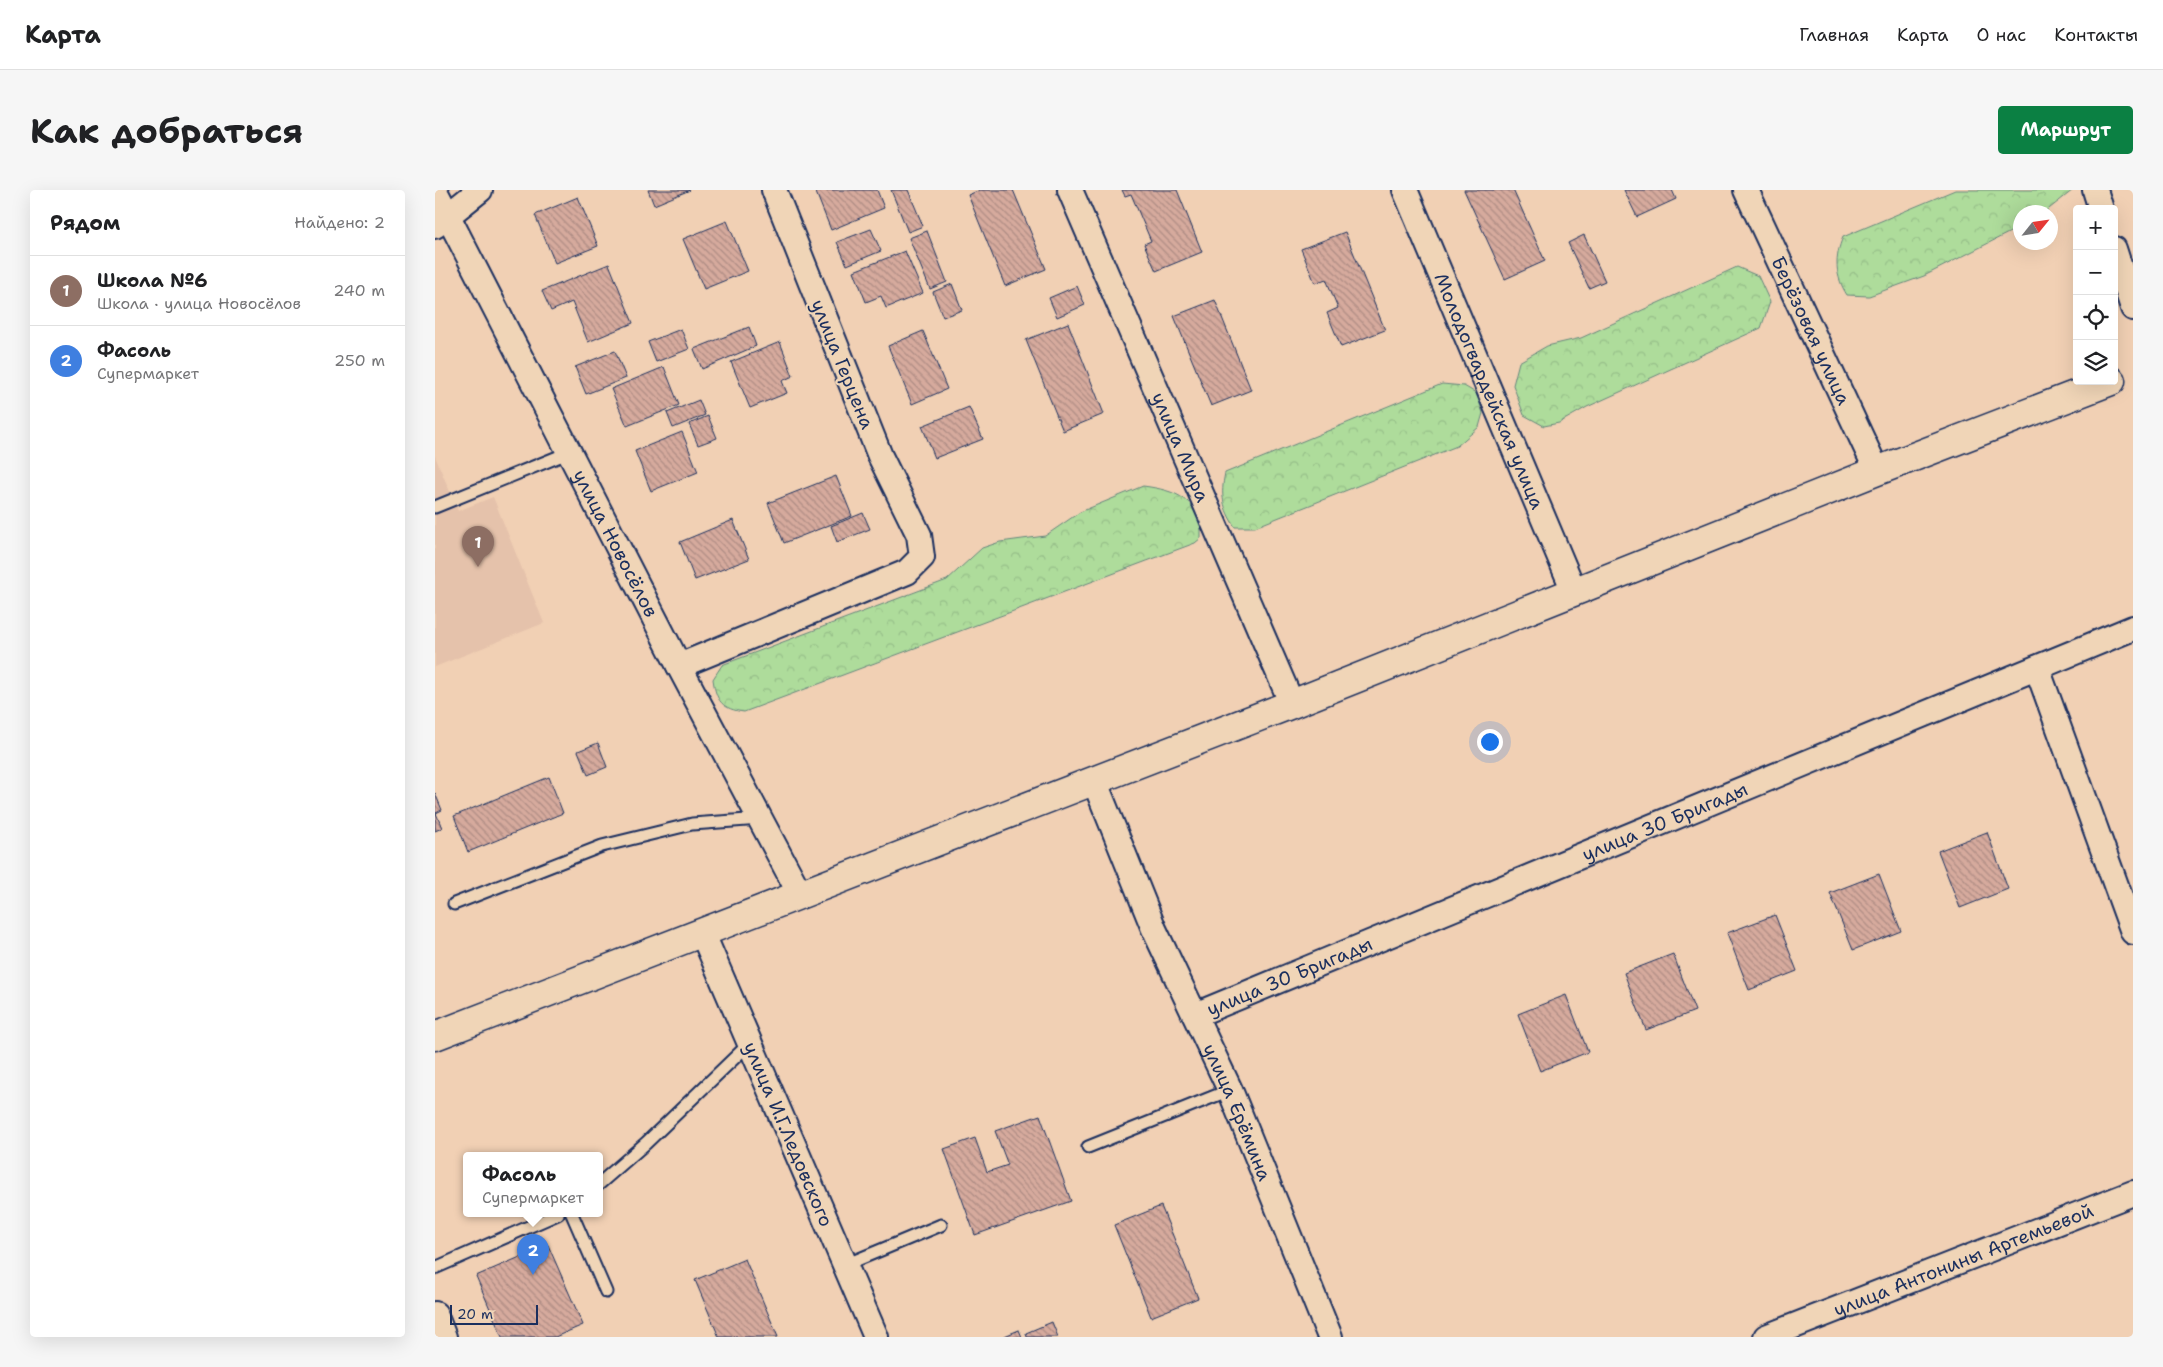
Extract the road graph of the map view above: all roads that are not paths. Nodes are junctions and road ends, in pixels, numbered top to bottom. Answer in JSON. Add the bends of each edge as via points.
{"nodes":[{"id":1,"x":480,"y":190,"type":"edge"},
{"id":2,"x":774,"y":190,"type":"edge"},
{"id":3,"x":1070,"y":190,"type":"edge"},
{"id":4,"x":1405,"y":190,"type":"edge"},
{"id":5,"x":1746,"y":190,"type":"edge"},
{"id":6,"x":2095,"y":190,"type":"edge"},
{"id":7,"x":435,"y":191,"type":"edge"},
{"id":8,"x":2100,"y":205,"type":"edge"},
{"id":9,"x":441,"y":222,"type":"edge"},
{"id":10,"x":2114,"y":250,"type":"edge"},
{"id":11,"x":2133,"y":308,"type":"edge"},
{"id":12,"x":2133,"y":373,"type":"edge"},
{"id":13,"x":2118,"y":379,"type":"edge"},
{"id":14,"x":2103,"y":385,"type":"edge"},
{"id":15,"x":570,"y":452,"type":"junction"},
{"id":16,"x":1877,"y":471,"type":"junction"},
{"id":17,"x":435,"y":507,"type":"edge"},
{"id":18,"x":1574,"y":591,"type":"junction"},
{"id":19,"x":2133,"y":628,"type":"edge"},
{"id":20,"x":679,"y":666,"type":"junction"},
{"id":21,"x":2037,"y":668,"type":"junction"},
{"id":22,"x":1292,"y":704,"type":"junction"},
{"id":23,"x":1094,"y":780,"type":"junction"},
{"id":24,"x":761,"y":819,"type":"junction"},
{"id":25,"x":800,"y":894,"type":"junction"},
{"id":26,"x":453,"y":904,"type":"dead end"},
{"id":27,"x":702,"y":932,"type":"junction"},
{"id":28,"x":2133,"y":932,"type":"edge"},
{"id":29,"x":1195,"y":1015,"type":"junction"},
{"id":30,"x":435,"y":1036,"type":"edge"},
{"id":31,"x":750,"y":1043,"type":"junction"},
{"id":32,"x":1230,"y":1090,"type":"junction"},
{"id":33,"x":1088,"y":1147,"type":"dead end"},
{"id":34,"x":603,"y":1181,"type":"edge"},
{"id":35,"x":2133,"y":1193,"type":"edge"},
{"id":36,"x":551,"y":1217,"type":"edge"},
{"id":37,"x":573,"y":1217,"type":"edge"},
{"id":38,"x":941,"y":1225,"type":"dead end"},
{"id":39,"x":845,"y":1265,"type":"junction"},
{"id":40,"x":435,"y":1268,"type":"edge"},
{"id":41,"x":606,"y":1292,"type":"dead end"},
{"id":42,"x":435,"y":1314,"type":"edge"},
{"id":43,"x":445,"y":1337,"type":"edge"},
{"id":44,"x":875,"y":1337,"type":"edge"},
{"id":45,"x":1331,"y":1337,"type":"edge"},
{"id":46,"x":1766,"y":1337,"type":"edge"}],
"edges":[{"from":1,"to":9,"type":"street"},
{"from":2,"to":20,"type":"street","name":"улица Герцена","via":[[880,456],[919,535],[923,557],[907,572]]},
{"from":3,"to":22,"type":"street","name":"улица Мира"},
{"from":4,"to":18,"type":"street","name":"Молодогвардейская улица"},
{"from":5,"to":16,"type":"street","name":"Берёзовая улица"},
{"from":6,"to":8,"type":"street"},
{"from":7,"to":9,"type":"street","name":"улица Новосёлов"},
{"from":9,"to":15,"type":"street","name":"улица Новосёлов"},
{"from":10,"to":11,"type":"street"},
{"from":12,"to":13,"type":"main road"},
{"from":14,"to":16,"type":"main road"},
{"from":15,"to":17,"type":"lane"},
{"from":15,"to":20,"type":"street","name":"улица Новосёлов"},
{"from":16,"to":18,"type":"main road"},
{"from":18,"to":22,"type":"main road"},
{"from":19,"to":21,"type":"street","name":"улица 30 Бригады"},
{"from":20,"to":24,"type":"street","name":"улица Новосёлов"},
{"from":21,"to":28,"type":"street"},
{"from":21,"to":29,"type":"street","name":"улица 30 Бригады"},
{"from":22,"to":23,"type":"main road"},
{"from":23,"to":25,"type":"main road"},
{"from":23,"to":29,"type":"street","name":"улица Ерёмина","via":[[1153,930]]},
{"from":24,"to":25,"type":"street","name":"улица Новосёлов"},
{"from":24,"to":26,"type":"lane","via":[[692,824],[602,846]]},
{"from":25,"to":27,"type":"main road"},
{"from":27,"to":30,"type":"main road"},
{"from":27,"to":31,"type":"street","name":"улица И.Г.Ледовского"},
{"from":29,"to":32,"type":"street","name":"улица Ерёмина"},
{"from":31,"to":34,"type":"lane"},
{"from":31,"to":39,"type":"street","name":"улица И.Г.Ледовского"},
{"from":32,"to":33,"type":"lane"},
{"from":32,"to":45,"type":"street","name":"улица Ерёмина"},
{"from":35,"to":46,"type":"street","name":"улица Антонины Артемьевой"},
{"from":36,"to":40,"type":"lane"},
{"from":37,"to":41,"type":"lane"},
{"from":38,"to":39,"type":"lane"},
{"from":39,"to":44,"type":"street","name":"улица И.Г.Ледовского"},
{"from":42,"to":43,"type":"street"}]}
